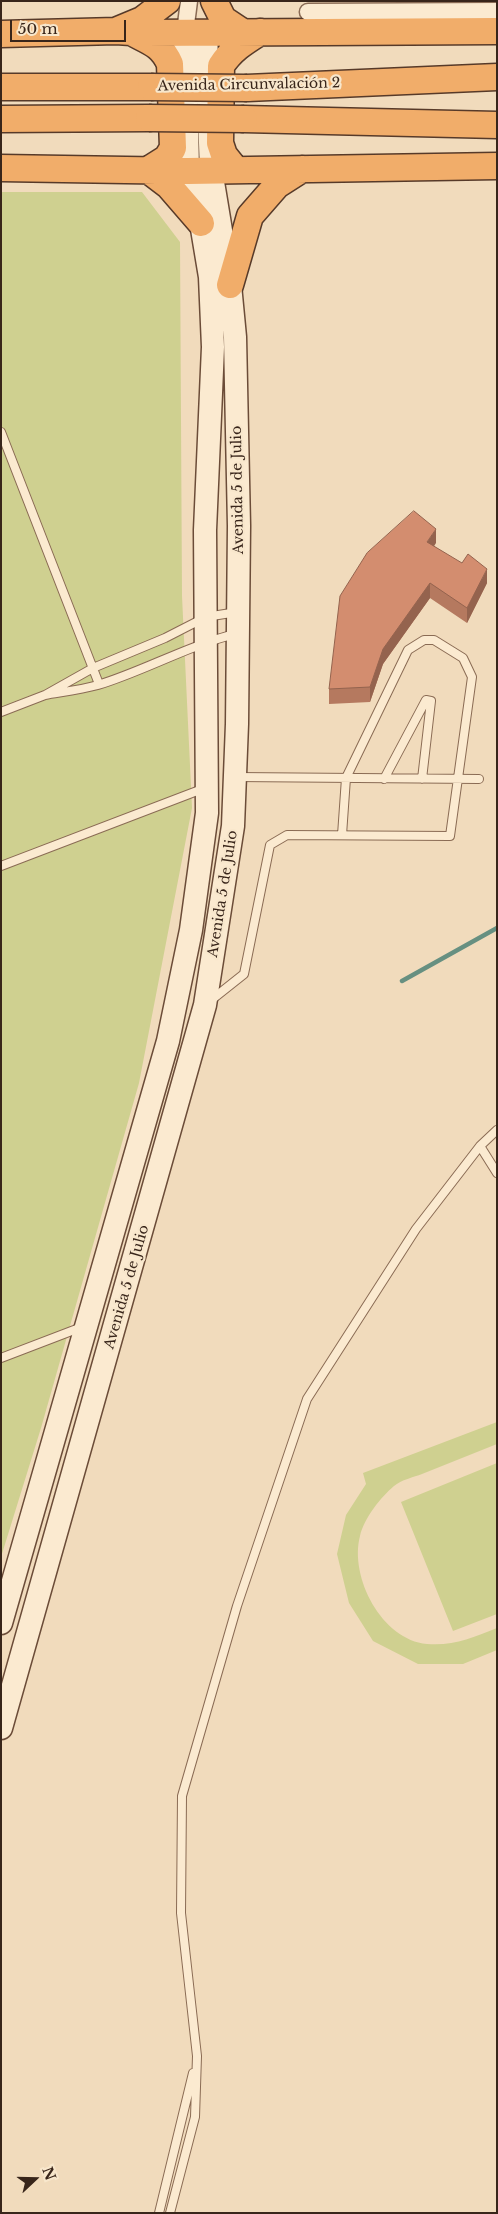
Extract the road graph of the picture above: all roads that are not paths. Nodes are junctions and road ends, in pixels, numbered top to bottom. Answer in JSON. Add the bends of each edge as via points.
{"nodes":[{"id":1,"x":167,"y":1,"type":"edge"},
{"id":2,"x":189,"y":1,"type":"edge"},
{"id":3,"x":208,"y":1,"type":"edge"},
{"id":4,"x":214,"y":1,"type":"edge"},
{"id":5,"x":470,"y":6,"type":"edge"},
{"id":6,"x":497,"y":11,"type":"edge"},
{"id":7,"x":307,"y":15,"type":"edge"},
{"id":8,"x":497,"y":31,"type":"edge"},
{"id":9,"x":124,"y":32,"type":"junction"},
{"id":10,"x":195,"y":32,"type":"junction"},
{"id":11,"x":252,"y":33,"type":"junction"},
{"id":12,"x":1,"y":34,"type":"edge"},
{"id":13,"x":497,"y":76,"type":"edge"},
{"id":14,"x":1,"y":87,"type":"edge"},
{"id":15,"x":1,"y":120,"type":"edge"},
{"id":16,"x":497,"y":125,"type":"edge"},
{"id":17,"x":497,"y":166,"type":"edge"},
{"id":18,"x":1,"y":168,"type":"edge"},
{"id":19,"x":302,"y":169,"type":"junction"},
{"id":20,"x":148,"y":170,"type":"junction"},
{"id":21,"x":212,"y":170,"type":"junction"},
{"id":22,"x":201,"y":223,"type":"junction"},
{"id":23,"x":230,"y":285,"type":"junction"},
{"id":24,"x":1,"y":432,"type":"edge"},
{"id":25,"x":206,"y":617,"type":"junction"},
{"id":26,"x":238,"y":622,"type":"junction"},
{"id":27,"x":206,"y":641,"type":"junction"},
{"id":28,"x":93,"y":668,"type":"junction"},
{"id":29,"x":100,"y":684,"type":"junction"},
{"id":30,"x":44,"y":695,"type":"junction"},
{"id":31,"x":1,"y":712,"type":"edge"},
{"id":32,"x":235,"y":777,"type":"junction"},
{"id":33,"x":346,"y":778,"type":"junction"},
{"id":34,"x":384,"y":779,"type":"junction"},
{"id":35,"x":422,"y":779,"type":"junction"},
{"id":36,"x":479,"y":779,"type":"dead end"},
{"id":37,"x":458,"y":780,"type":"junction"},
{"id":38,"x":207,"y":787,"type":"junction"},
{"id":39,"x":342,"y":835,"type":"junction"},
{"id":40,"x":1,"y":866,"type":"edge"},
{"id":41,"x":205,"y":1005,"type":"junction"},
{"id":42,"x":497,"y":1130,"type":"edge"},
{"id":43,"x":480,"y":1146,"type":"junction"},
{"id":44,"x":497,"y":1173,"type":"edge"},
{"id":45,"x":86,"y":1326,"type":"junction"},
{"id":46,"x":113,"y":1336,"type":"junction"},
{"id":47,"x":1,"y":1358,"type":"edge"},
{"id":48,"x":1,"y":1623,"type":"edge"},
{"id":49,"x":1,"y":1728,"type":"edge"},
{"id":50,"x":198,"y":2056,"type":"junction"},
{"id":51,"x":159,"y":2213,"type":"edge"},
{"id":52,"x":170,"y":2213,"type":"edge"}],
"edges":[{"from":1,"to":9,"type":"highway"},
{"from":2,"to":10,"type":"street"},
{"from":3,"to":10,"type":"street","via":[[205,20]]},
{"from":4,"to":11,"type":"highway","via":[[223,19]]},
{"from":5,"to":6,"type":"street"},
{"from":5,"to":7,"type":"street"},
{"from":7,"to":8,"type":"highway"},
{"from":7,"to":11,"type":"highway"},
{"from":9,"to":10,"type":"highway"},
{"from":9,"to":12,"type":"highway"},
{"from":9,"to":20,"type":"highway","via":[[158,46],[170,64],[173,148],[167,158]]},
{"from":10,"to":11,"type":"highway"},
{"from":10,"to":21,"type":"main road","name":"Avenida 5 de Julio"},
{"from":11,"to":21,"type":"highway","via":[[227,55],[221,66],[220,143],[224,155]]},
{"from":13,"to":14,"type":"highway","name":"Avenida Circunvalación 2","bridge":true,"via":[[247,88]]},
{"from":15,"to":16,"type":"highway","bridge":true,"via":[[149,118]]},
{"from":17,"to":19,"type":"highway"},
{"from":18,"to":20,"type":"highway"},
{"from":19,"to":21,"type":"highway"},
{"from":19,"to":23,"type":"highway","via":[[277,185],[250,216]]},
{"from":20,"to":21,"type":"highway"},
{"from":20,"to":22,"type":"highway","via":[[169,186]]},
{"from":21,"to":22,"type":"main road","name":"Avenida 5 de Julio"},
{"from":21,"to":23,"type":"main road","name":"Avenida 5 de Julio"},
{"from":22,"to":25,"type":"main road","name":"Avenida 5 de Julio","via":[[210,276],[213,346],[205,530]]},
{"from":23,"to":26,"type":"main road","name":"Avenida 5 de Julio","via":[[235,337]]},
{"from":24,"to":28,"type":"lane"},
{"from":25,"to":26,"type":"lane"},
{"from":25,"to":27,"type":"main road","name":"Avenida 5 de Julio"},
{"from":25,"to":28,"type":"lane"},
{"from":26,"to":27,"type":"lane"},
{"from":26,"to":32,"type":"main road","name":"Avenida 5 de Julio"},
{"from":27,"to":29,"type":"lane"},
{"from":27,"to":38,"type":"main road","name":"Avenida 5 de Julio"},
{"from":28,"to":29,"type":"lane"},
{"from":28,"to":30,"type":"lane"},
{"from":29,"to":30,"type":"lane"},
{"from":30,"to":31,"type":"lane"},
{"from":32,"to":33,"type":"lane"},
{"from":32,"to":41,"type":"main road","name":"Avenida 5 de Julio","via":[[233,826]]},
{"from":33,"to":34,"type":"lane"},
{"from":33,"to":37,"type":"lane","via":[[408,650],[424,640],[434,640],[463,658],[472,677]]},
{"from":33,"to":39,"type":"lane"},
{"from":34,"to":35,"type":"lane"},
{"from":34,"to":35,"type":"lane","via":[[426,700],[432,701]]},
{"from":35,"to":37,"type":"lane"},
{"from":36,"to":37,"type":"lane"},
{"from":37,"to":39,"type":"lane","via":[[450,836]]},
{"from":38,"to":40,"type":"lane"},
{"from":38,"to":45,"type":"main road","name":"Avenida 5 de Julio","via":[[207,813],[191,930],[168,1041]]},
{"from":39,"to":41,"type":"lane","via":[[287,835],[270,845],[244,974]]},
{"from":41,"to":46,"type":"main road","name":"Avenida 5 de Julio"},
{"from":42,"to":43,"type":"lane"},
{"from":43,"to":44,"type":"lane"},
{"from":43,"to":50,"type":"lane","via":[[416,1229],[307,1399],[236,1606],[182,1796],[181,1913]]},
{"from":45,"to":46,"type":"main road"},
{"from":45,"to":47,"type":"lane"},
{"from":45,"to":48,"type":"main road","name":"Avenida 5 de Julio"},
{"from":46,"to":49,"type":"main road","name":"Avenida 5 de Julio"},
{"from":50,"to":51,"type":"lane"},
{"from":50,"to":52,"type":"lane","via":[[195,2117]]}]}
